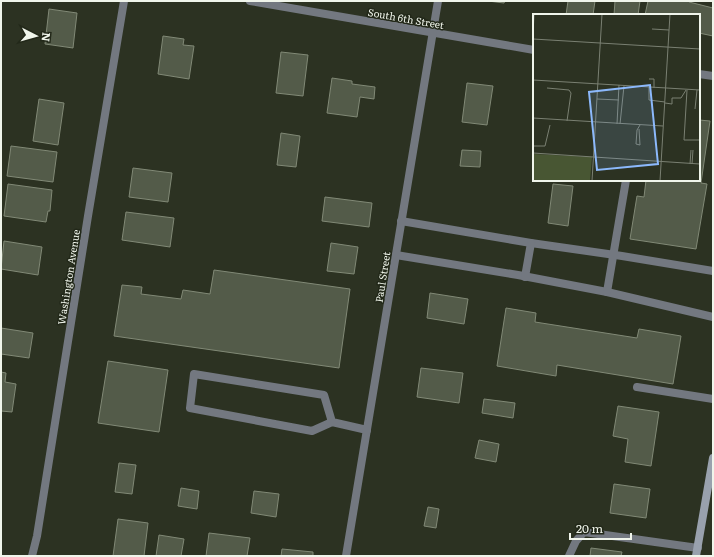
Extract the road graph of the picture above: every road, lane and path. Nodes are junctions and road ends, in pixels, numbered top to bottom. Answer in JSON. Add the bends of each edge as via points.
{"nodes":[{"id":1,"x":124,"y":1,"type":"edge"},
{"id":2,"x":250,"y":1,"type":"edge"},
{"id":3,"x":438,"y":1,"type":"edge"},
{"id":4,"x":433,"y":33,"type":"junction"},
{"id":5,"x":533,"y":50,"type":"edge"},
{"id":6,"x":700,"y":74,"type":"edge"},
{"id":7,"x":713,"y":76,"type":"edge"},
{"id":8,"x":626,"y":181,"type":"edge"},
{"id":9,"x":401,"y":221,"type":"junction"},
{"id":10,"x":531,"y":244,"type":"junction"},
{"id":11,"x":614,"y":254,"type":"junction"},
{"id":12,"x":396,"y":255,"type":"junction"},
{"id":13,"x":713,"y":271,"type":"edge"},
{"id":14,"x":525,"y":277,"type":"junction"},
{"id":15,"x":607,"y":292,"type":"junction"},
{"id":16,"x":713,"y":317,"type":"edge"},
{"id":17,"x":637,"y":387,"type":"dead end"},
{"id":18,"x":713,"y":399,"type":"edge"},
{"id":19,"x":332,"y":422,"type":"junction"},
{"id":20,"x":366,"y":430,"type":"junction"},
{"id":21,"x":713,"y":458,"type":"edge"},
{"id":22,"x":697,"y":552,"type":"edge"},
{"id":23,"x":32,"y":556,"type":"edge"},
{"id":24,"x":346,"y":556,"type":"edge"},
{"id":25,"x":569,"y":556,"type":"edge"}],
"edges":[{"from":1,"to":23,"type":"street","name":"Washington Avenue"},
{"from":2,"to":4,"type":"street","name":"South 6th Street"},
{"from":3,"to":4,"type":"street","name":"Paul Street"},
{"from":4,"to":5,"type":"street","name":"South 6th Street"},
{"from":4,"to":9,"type":"street","name":"Paul Street"},
{"from":6,"to":7,"type":"street"},
{"from":8,"to":11,"type":"street"},
{"from":9,"to":10,"type":"street"},
{"from":9,"to":12,"type":"street","name":"Paul Street"},
{"from":10,"to":11,"type":"street"},
{"from":10,"to":14,"type":"street"},
{"from":11,"to":13,"type":"street"},
{"from":11,"to":15,"type":"street"},
{"from":12,"to":14,"type":"street"},
{"from":12,"to":20,"type":"street","name":"Paul Street"},
{"from":14,"to":15,"type":"street"},
{"from":15,"to":16,"type":"street"},
{"from":17,"to":18,"type":"street"},
{"from":19,"to":19,"type":"street","via":[[324,395],[194,374],[190,408],[312,431]]},
{"from":19,"to":20,"type":"street"},
{"from":20,"to":24,"type":"street","name":"Paul Street"},
{"from":21,"to":22,"type":"street"},
{"from":22,"to":25,"type":"street","via":[[584,532],[576,540]]}]}
